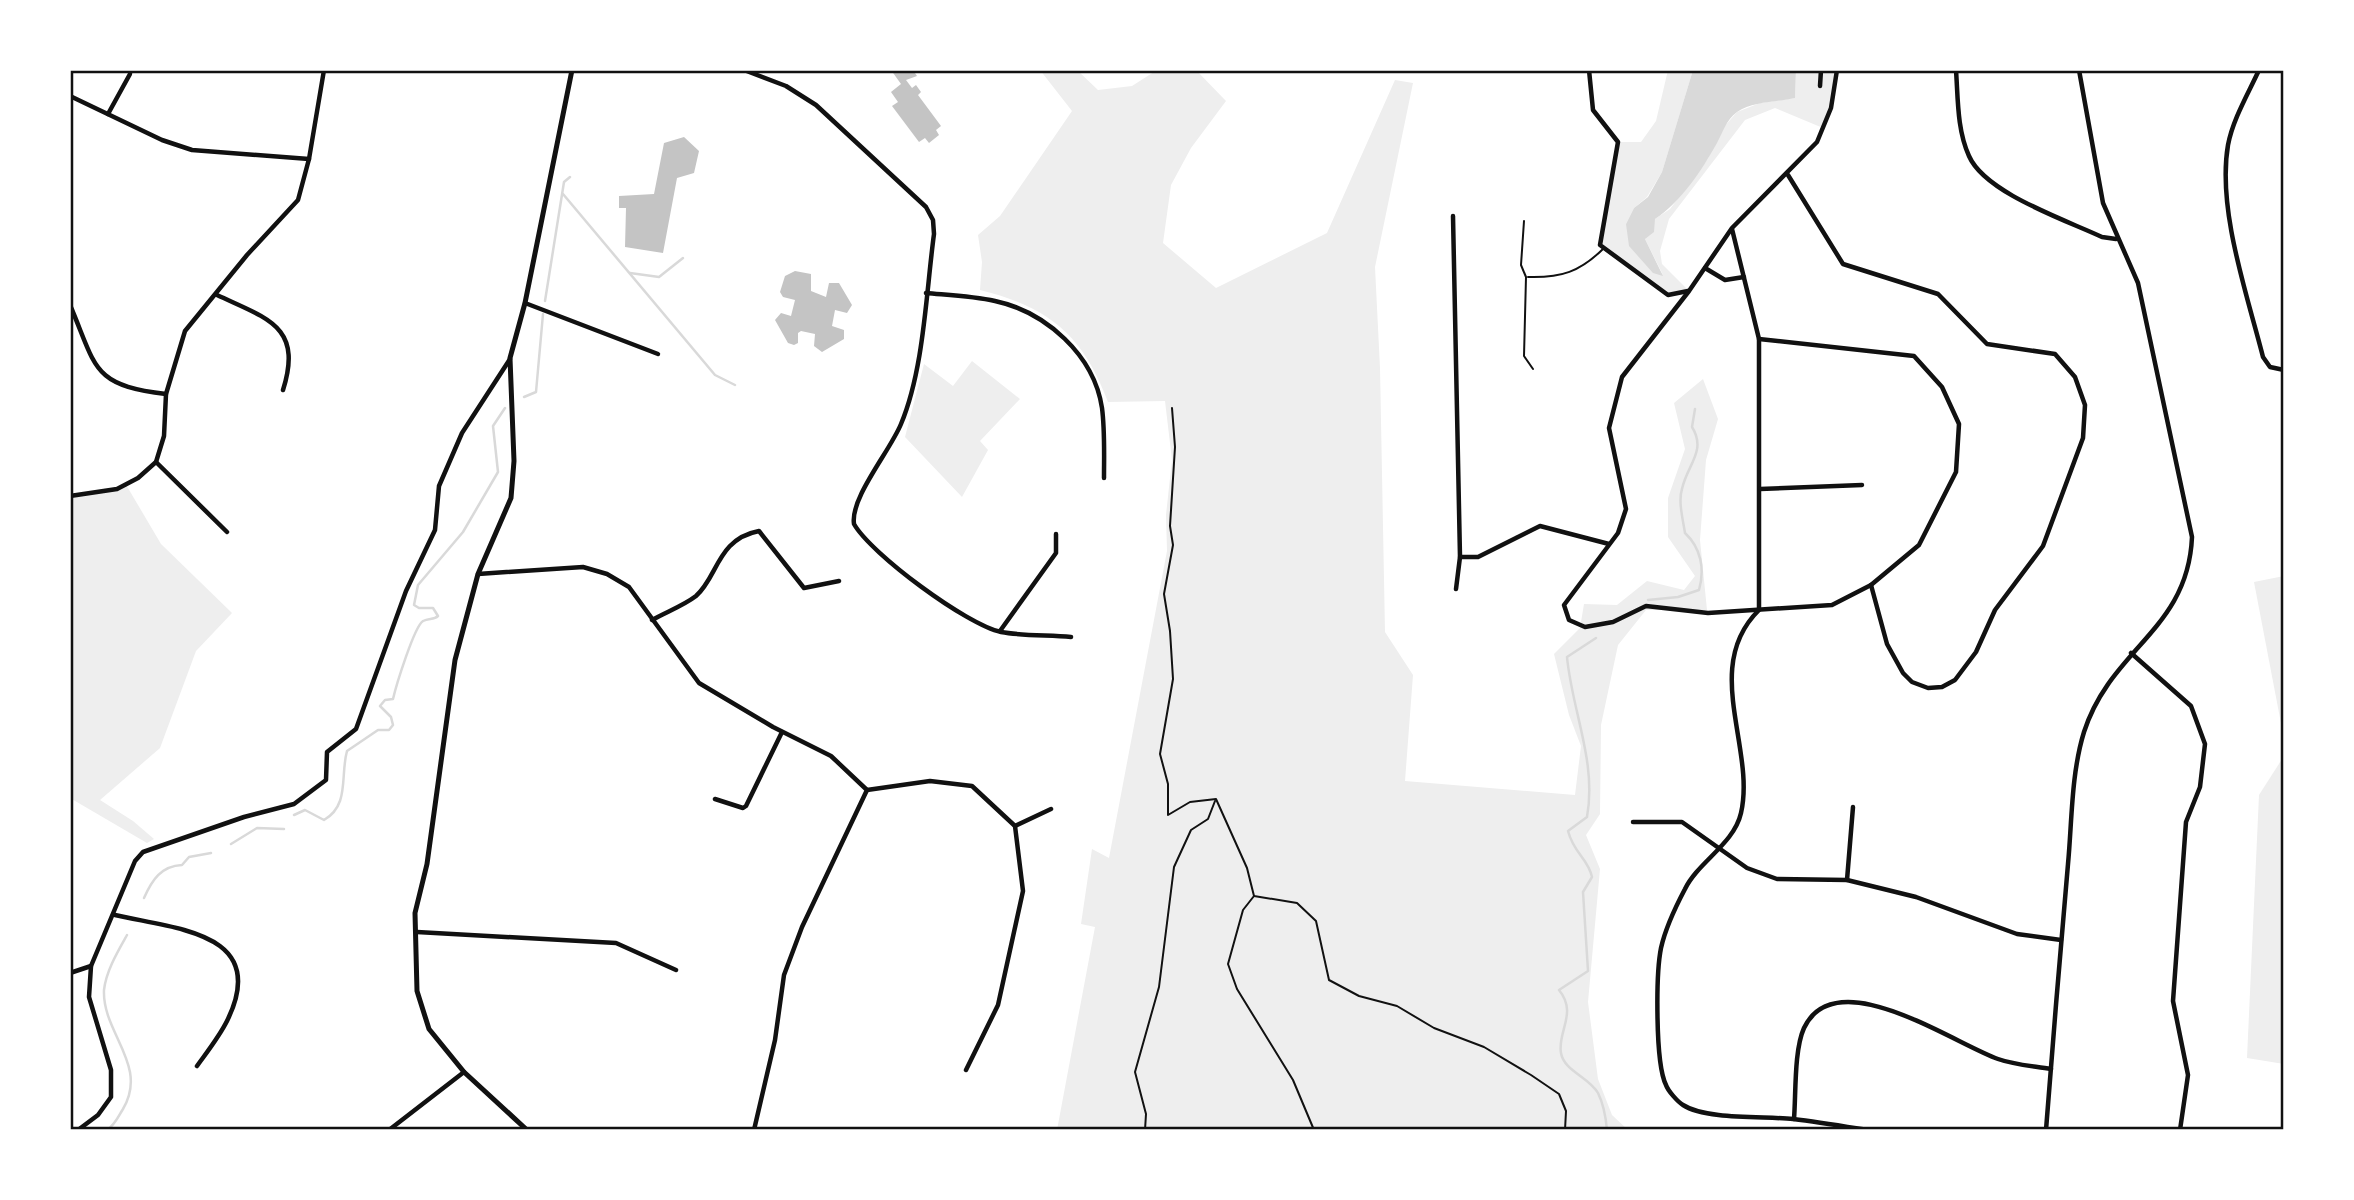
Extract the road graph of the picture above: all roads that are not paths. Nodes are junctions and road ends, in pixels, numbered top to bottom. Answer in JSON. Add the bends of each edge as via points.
{"nodes":[{"id":1,"x":324,"y":70,"type":"edge"},
{"id":2,"x":572,"y":70,"type":"edge"},
{"id":3,"x":744,"y":70,"type":"edge"},
{"id":4,"x":1589,"y":70,"type":"edge"},
{"id":5,"x":1821,"y":70,"type":"edge"},
{"id":6,"x":1837,"y":70,"type":"edge"},
{"id":7,"x":1956,"y":70,"type":"edge"},
{"id":8,"x":2079,"y":70,"type":"edge"},
{"id":9,"x":2259,"y":70,"type":"edge"},
{"id":10,"x":130,"y":74,"type":"dead end"},
{"id":11,"x":1820,"y":86,"type":"dead end"},
{"id":12,"x":70,"y":96,"type":"edge"},
{"id":13,"x":108,"y":114,"type":"junction"},
{"id":14,"x":309,"y":159,"type":"junction"},
{"id":15,"x":1788,"y":175,"type":"junction"},
{"id":16,"x":1453,"y":216,"type":"dead end"},
{"id":17,"x":1524,"y":220,"type":"dead end"},
{"id":18,"x":1732,"y":228,"type":"junction"},
{"id":19,"x":2117,"y":239,"type":"junction"},
{"id":20,"x":1604,"y":248,"type":"junction"},
{"id":21,"x":1705,"y":268,"type":"junction"},
{"id":22,"x":1526,"y":277,"type":"junction"},
{"id":23,"x":1744,"y":277,"type":"junction"},
{"id":24,"x":1689,"y":291,"type":"junction"},
{"id":25,"x":926,"y":293,"type":"junction"},
{"id":26,"x":217,"y":295,"type":"junction"},
{"id":27,"x":525,"y":303,"type":"junction"},
{"id":28,"x":70,"y":305,"type":"edge"},
{"id":29,"x":1759,"y":339,"type":"junction"},
{"id":30,"x":658,"y":354,"type":"dead end"},
{"id":31,"x":510,"y":358,"type":"junction"},
{"id":32,"x":1533,"y":369,"type":"dead end"},
{"id":33,"x":2284,"y":370,"type":"edge"},
{"id":34,"x":283,"y":390,"type":"dead end"},
{"id":35,"x":166,"y":394,"type":"junction"},
{"id":36,"x":156,"y":462,"type":"junction"},
{"id":37,"x":1104,"y":478,"type":"dead end"},
{"id":38,"x":1862,"y":485,"type":"dead end"},
{"id":39,"x":1759,"y":489,"type":"junction"},
{"id":40,"x":70,"y":496,"type":"edge"},
{"id":41,"x":227,"y":532,"type":"dead end"},
{"id":42,"x":1056,"y":534,"type":"dead end"},
{"id":43,"x":1609,"y":544,"type":"junction"},
{"id":44,"x":1460,"y":556,"type":"junction"},
{"id":45,"x":478,"y":574,"type":"junction"},
{"id":46,"x":839,"y":581,"type":"dead end"},
{"id":47,"x":1871,"y":585,"type":"junction"},
{"id":48,"x":1456,"y":589,"type":"dead end"},
{"id":49,"x":1759,"y":610,"type":"junction"},
{"id":50,"x":652,"y":620,"type":"junction"},
{"id":51,"x":999,"y":632,"type":"junction"},
{"id":52,"x":1071,"y":637,"type":"dead end"},
{"id":53,"x":2131,"y":653,"type":"junction"},
{"id":54,"x":782,"y":732,"type":"junction"},
{"id":55,"x":867,"y":790,"type":"junction"},
{"id":56,"x":715,"y":799,"type":"dead end"},
{"id":57,"x":1853,"y":807,"type":"dead end"},
{"id":58,"x":1051,"y":809,"type":"dead end"},
{"id":59,"x":1633,"y":822,"type":"dead end"},
{"id":60,"x":1015,"y":826,"type":"junction"},
{"id":61,"x":1719,"y":849,"type":"junction"},
{"id":62,"x":1847,"y":880,"type":"junction"},
{"id":63,"x":115,"y":915,"type":"junction"},
{"id":64,"x":417,"y":932,"type":"junction"},
{"id":65,"x":2062,"y":940,"type":"junction"},
{"id":66,"x":91,"y":966,"type":"junction"},
{"id":67,"x":676,"y":970,"type":"dead end"},
{"id":68,"x":70,"y":973,"type":"edge"},
{"id":69,"x":197,"y":1066,"type":"dead end"},
{"id":70,"x":2051,"y":1069,"type":"junction"},
{"id":71,"x":966,"y":1070,"type":"dead end"},
{"id":72,"x":464,"y":1072,"type":"junction"},
{"id":73,"x":1794,"y":1119,"type":"junction"},
{"id":74,"x":78,"y":1130,"type":"edge"},
{"id":75,"x":389,"y":1130,"type":"edge"},
{"id":76,"x":527,"y":1130,"type":"edge"},
{"id":77,"x":754,"y":1130,"type":"edge"},
{"id":78,"x":1867,"y":1130,"type":"edge"},
{"id":79,"x":2046,"y":1130,"type":"edge"},
{"id":80,"x":2180,"y":1130,"type":"edge"}],
"edges":[{"from":1,"to":14,"type":"street"},
{"from":2,"to":27,"type":"street"},
{"from":3,"to":25,"type":"street","via":[[786,86],[816,105],[926,207],[934,234]]},
{"from":4,"to":20,"type":"street","via":[[1593,110],[1618,142]]},
{"from":5,"to":11,"type":"street"},
{"from":6,"to":15,"type":"street","via":[[1831,108],[1817,142]]},
{"from":7,"to":19,"type":"street","via":[[1966,148],[1980,173],[2009,193],[2102,237]]},
{"from":8,"to":19,"type":"street","via":[[2102,204]]},
{"from":9,"to":33,"type":"street","via":[[2228,146],[2228,216],[2263,357],[2270,366]]},
{"from":10,"to":13,"type":"street"},
{"from":12,"to":13,"type":"street"},
{"from":13,"to":14,"type":"street","via":[[192,150]]},
{"from":14,"to":26,"type":"street","via":[[299,200]]},
{"from":15,"to":18,"type":"street"},
{"from":15,"to":47,"type":"street","via":[[1843,264],[1938,294],[1987,344],[2055,354],[2076,377],[2085,405],[2083,438],[2043,546],[1995,610],[1976,652],[1955,680],[1942,687],[1921,687],[1903,673],[1887,645]]},
{"from":16,"to":44,"type":"street"},
{"from":17,"to":22,"type":"lane","via":[[1521,265]]},
{"from":18,"to":21,"type":"street"},
{"from":18,"to":23,"type":"street"},
{"from":19,"to":53,"type":"street","via":[[2142,300],[2192,537],[2180,595]]},
{"from":20,"to":22,"type":"lane","via":[[1565,276]]},
{"from":20,"to":24,"type":"street","via":[[1668,295]]},
{"from":21,"to":23,"type":"street","via":[[1725,280]]},
{"from":21,"to":24,"type":"street"},
{"from":22,"to":32,"type":"lane","via":[[1524,356]]},
{"from":23,"to":29,"type":"street"},
{"from":24,"to":43,"type":"street","via":[[1622,376],[1609,428],[1626,509]]},
{"from":25,"to":37,"type":"street","via":[[996,301],[1034,315],[1066,339],[1092,377],[1102,407]]},
{"from":25,"to":51,"type":"street","via":[[911,395],[897,436],[857,504],[854,524],[925,592]]},
{"from":26,"to":34,"type":"street","via":[[275,325],[290,344],[290,368]]},
{"from":26,"to":35,"type":"street","via":[[185,331]]},
{"from":27,"to":30,"type":"street"},
{"from":27,"to":31,"type":"street"},
{"from":28,"to":35,"type":"street","via":[[105,379],[135,391]]},
{"from":29,"to":39,"type":"street"},
{"from":29,"to":47,"type":"street","via":[[1914,356],[1942,387],[1959,424],[1956,472],[1919,545]]},
{"from":31,"to":45,"type":"street","via":[[511,498]]},
{"from":31,"to":63,"type":"street","via":[[457,444],[439,486],[435,530],[406,591],[356,729],[327,752],[326,780],[295,804],[143,852],[135,861]]},
{"from":35,"to":36,"type":"street","via":[[164,436]]},
{"from":36,"to":40,"type":"street","via":[[117,489]]},
{"from":36,"to":41,"type":"street"},
{"from":38,"to":39,"type":"street"},
{"from":39,"to":49,"type":"street"},
{"from":42,"to":51,"type":"street","via":[[1056,552]]},
{"from":43,"to":44,"type":"street","via":[[1540,526],[1478,556]]},
{"from":43,"to":49,"type":"street","via":[[1564,605],[1569,620],[1585,627],[1614,622],[1646,606],[1708,613]]},
{"from":44,"to":48,"type":"street"},
{"from":45,"to":50,"type":"street","via":[[583,567],[629,587]]},
{"from":45,"to":64,"type":"street","via":[[455,660],[427,864],[415,913]]},
{"from":46,"to":50,"type":"street","via":[[804,588],[759,531],[749,533],[716,562],[697,595]]},
{"from":47,"to":49,"type":"street","via":[[1832,605]]},
{"from":49,"to":61,"type":"street","via":[[1746,623],[1734,651],[1732,714],[1745,781],[1741,816]]},
{"from":50,"to":54,"type":"street","via":[[699,683]]},
{"from":51,"to":52,"type":"street"},
{"from":53,"to":65,"type":"street","via":[[2104,687],[2078,751]]},
{"from":53,"to":80,"type":"street","via":[[2191,706],[2205,744],[2200,787],[2186,822],[2173,1001],[2188,1074]]},
{"from":54,"to":55,"type":"street","via":[[831,756]]},
{"from":54,"to":56,"type":"street","via":[[746,806]]},
{"from":55,"to":60,"type":"street","via":[[930,781],[972,786]]},
{"from":55,"to":77,"type":"street","via":[[802,927],[785,975]]},
{"from":57,"to":62,"type":"street"},
{"from":58,"to":60,"type":"street"},
{"from":59,"to":61,"type":"street","via":[[1682,822]]},
{"from":60,"to":71,"type":"street","via":[[1023,891],[998,1005]]},
{"from":61,"to":62,"type":"street","via":[[1746,868],[1777,879]]},
{"from":61,"to":73,"type":"street","via":[[1685,887],[1661,949],[1658,1047],[1666,1086],[1684,1105],[1706,1112]]},
{"from":62,"to":65,"type":"street","via":[[1916,897],[2017,934]]},
{"from":63,"to":66,"type":"street"},
{"from":63,"to":69,"type":"street","via":[[199,934],[222,944],[236,965],[239,989],[227,1022]]},
{"from":64,"to":67,"type":"street","via":[[616,943]]},
{"from":64,"to":72,"type":"street","via":[[417,991],[429,1029]]},
{"from":65,"to":70,"type":"street"},
{"from":66,"to":68,"type":"street"},
{"from":66,"to":74,"type":"street","via":[[89,997],[111,1070],[111,1097],[98,1115]]},
{"from":70,"to":73,"type":"street","via":[[1999,1060],[1928,1026],[1863,1003],[1834,1003],[1813,1016],[1802,1031]]},
{"from":70,"to":79,"type":"street"},
{"from":72,"to":75,"type":"street"},
{"from":72,"to":76,"type":"street"},
{"from":73,"to":78,"type":"street"}]}
